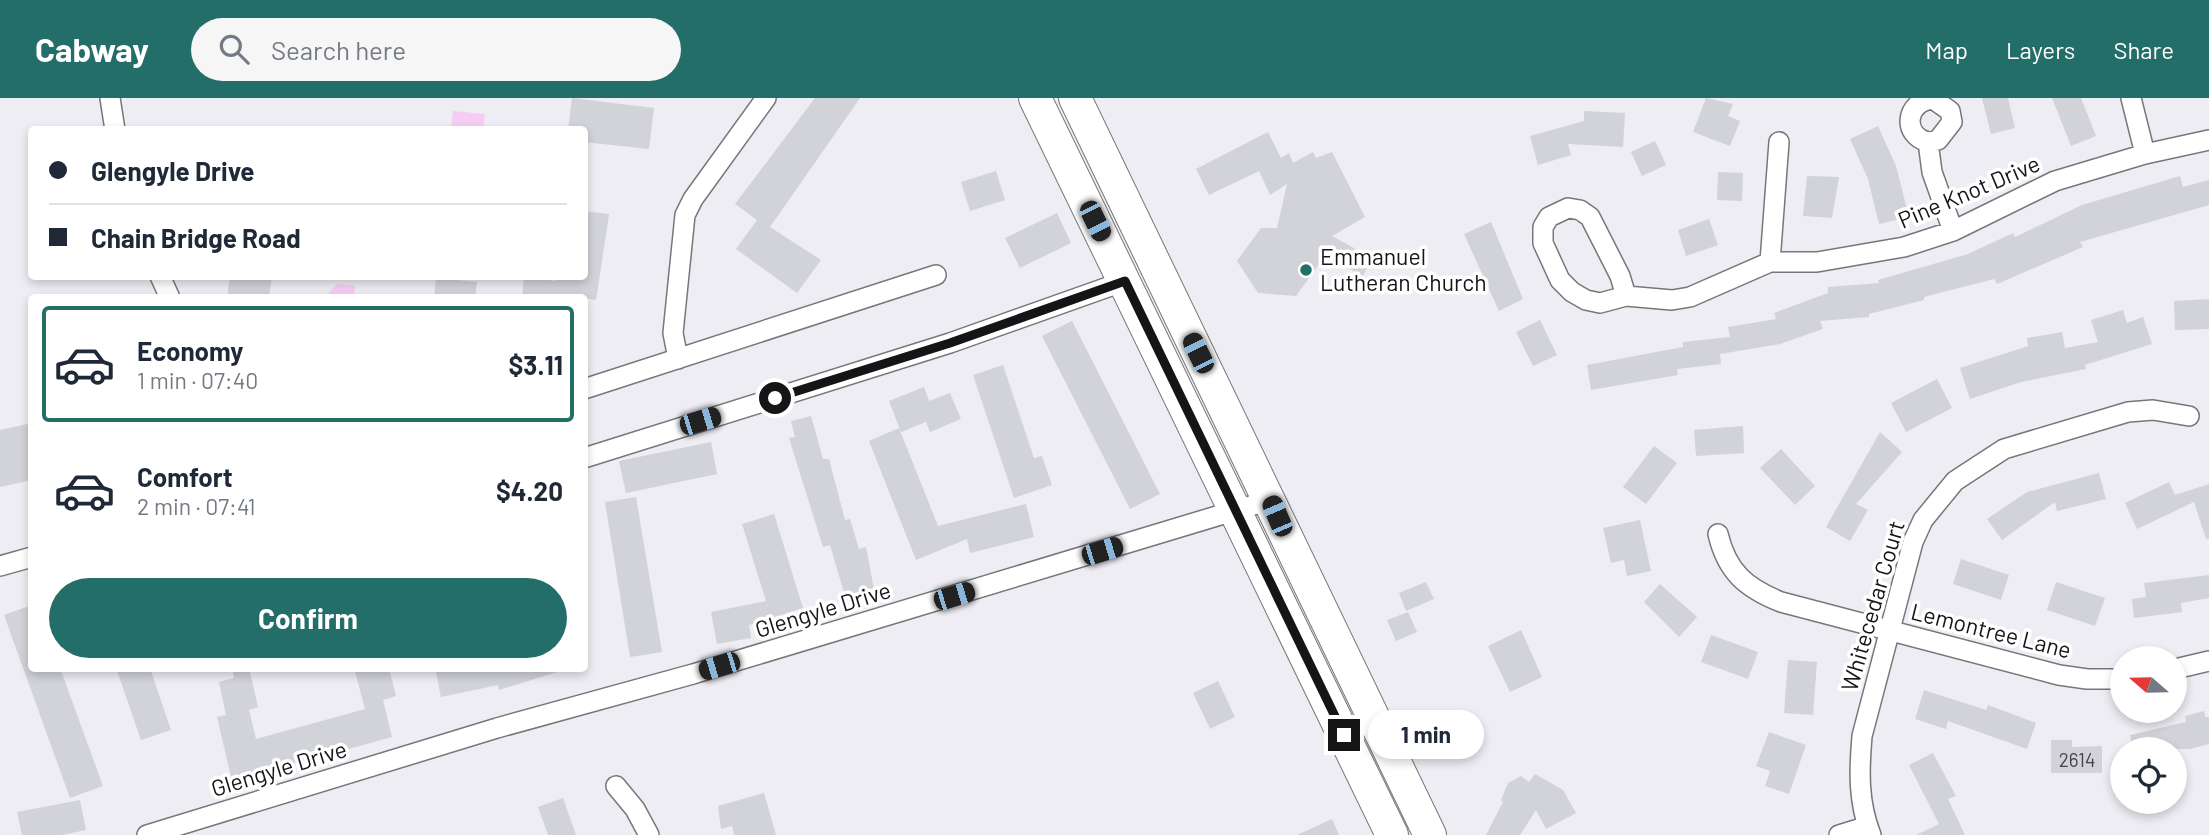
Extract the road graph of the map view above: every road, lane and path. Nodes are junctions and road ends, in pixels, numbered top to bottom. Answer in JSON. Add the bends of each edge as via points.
{"nodes":[{"id":1,"x":110,"y":98,"type":"edge"},
{"id":2,"x":766,"y":98,"type":"edge"},
{"id":3,"x":1035,"y":98,"type":"edge"},
{"id":4,"x":1075,"y":98,"type":"edge"},
{"id":5,"x":2131,"y":98,"type":"edge"},
{"id":6,"x":114,"y":126,"type":"edge"},
{"id":7,"x":2209,"y":140,"type":"edge"},
{"id":8,"x":1779,"y":142,"type":"dead end"},
{"id":9,"x":1928,"y":142,"type":"dead end"},
{"id":10,"x":2146,"y":154,"type":"junction"},
{"id":11,"x":1953,"y":231,"type":"junction"},
{"id":12,"x":1770,"y":262,"type":"junction"},
{"id":13,"x":936,"y":275,"type":"dead end"},
{"id":14,"x":1125,"y":281,"type":"junction"},
{"id":15,"x":1626,"y":296,"type":"junction"},
{"id":16,"x":678,"y":359,"type":"junction"},
{"id":17,"x":588,"y":388,"type":"edge"},
{"id":18,"x":2189,"y":416,"type":"dead end"},
{"id":19,"x":588,"y":457,"type":"edge"},
{"id":20,"x":1270,"y":500,"type":"junction"},
{"id":21,"x":1236,"y":511,"type":"junction"},
{"id":22,"x":1718,"y":534,"type":"dead end"},
{"id":23,"x":28,"y":558,"type":"edge"},
{"id":24,"x":0,"y":566,"type":"edge"},
{"id":25,"x":1889,"y":630,"type":"junction"},
{"id":26,"x":2209,"y":661,"type":"edge"},
{"id":27,"x":2188,"y":666,"type":"edge"},
{"id":28,"x":2110,"y":679,"type":"edge"},
{"id":29,"x":616,"y":786,"type":"dead end"},
{"id":30,"x":1869,"y":830,"type":"edge"},
{"id":31,"x":147,"y":835,"type":"edge"},
{"id":32,"x":649,"y":835,"type":"edge"},
{"id":33,"x":1392,"y":835,"type":"edge"},
{"id":34,"x":1430,"y":835,"type":"edge"},
{"id":35,"x":1839,"y":835,"type":"edge"}],
"edges":[{"from":1,"to":6,"type":"street"},
{"from":2,"to":16,"type":"street","via":[[685,215],[673,333]]},
{"from":3,"to":14,"type":"main road"},
{"from":4,"to":20,"type":"main road"},
{"from":5,"to":10,"type":"street"},
{"from":7,"to":10,"type":"street","name":"Pine Knot Drive"},
{"from":8,"to":12,"type":"street"},
{"from":9,"to":11,"type":"street","via":[[1932,172]]},
{"from":10,"to":11,"type":"street","name":"Pine Knot Drive","via":[[2055,181]]},
{"from":11,"to":12,"type":"street","name":"Pine Knot Drive","via":[[1864,256]]},
{"from":12,"to":15,"type":"street","name":"Pine Knot Drive","via":[[1690,297]]},
{"from":13,"to":16,"type":"street"},
{"from":14,"to":19,"type":"street","via":[[950,343]]},
{"from":14,"to":21,"type":"main road"},
{"from":15,"to":15,"type":"street","name":"Pine Knot Drive","via":[[1600,303],[1586,300],[1566,286],[1542,243],[1549,217],[1568,208],[1590,217]]},
{"from":16,"to":17,"type":"street"},
{"from":18,"to":25,"type":"street","name":"Whitecedar Court","via":[[2153,410],[2127,412],[2026,442],[1977,464],[1955,481],[1923,520]]},
{"from":20,"to":21,"type":"street","name":"Glengyle Drive"},
{"from":20,"to":34,"type":"main road"},
{"from":21,"to":31,"type":"street","name":"Glengyle Drive"},
{"from":21,"to":33,"type":"main road"},
{"from":22,"to":25,"type":"street","name":"Lemontree Lane","via":[[1730,568],[1755,591]]},
{"from":23,"to":24,"type":"street"},
{"from":25,"to":28,"type":"street","name":"Lemontree Lane","via":[[2059,675]]},
{"from":25,"to":30,"type":"street","name":"Whitecedar Court","via":[[1862,736],[1860,779]]},
{"from":26,"to":27,"type":"street"},
{"from":29,"to":32,"type":"street"},
{"from":30,"to":35,"type":"street"}]}
